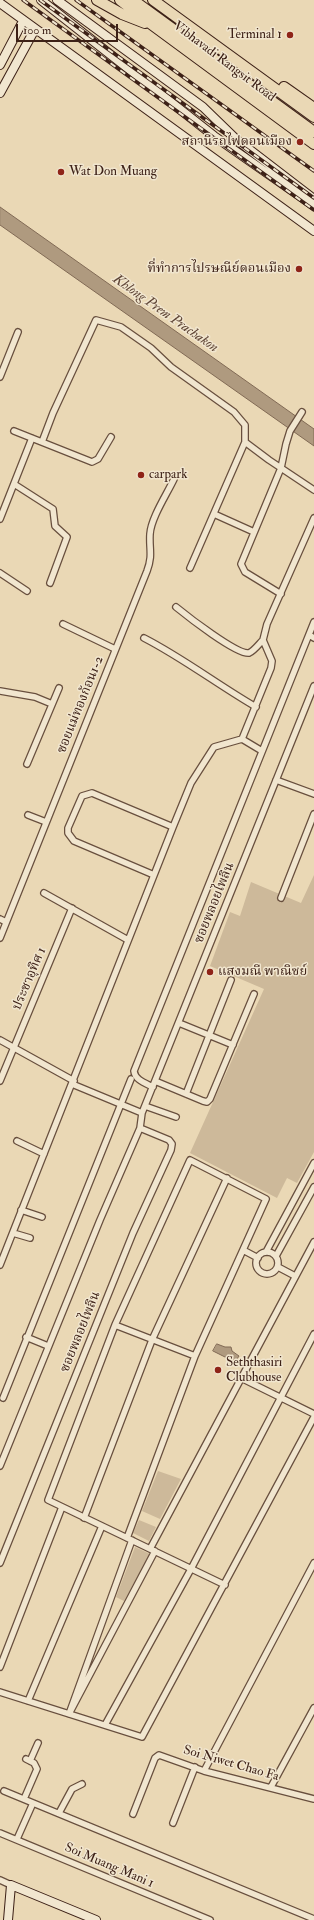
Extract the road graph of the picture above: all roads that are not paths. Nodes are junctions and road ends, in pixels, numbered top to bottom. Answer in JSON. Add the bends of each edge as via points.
{"nodes":[{"id":1,"x":41,"y":0,"type":"edge"},
{"id":2,"x":57,"y":0,"type":"edge"},
{"id":3,"x":97,"y":0,"type":"edge"},
{"id":4,"x":109,"y":0,"type":"edge"},
{"id":5,"x":120,"y":0,"type":"edge"},
{"id":6,"x":133,"y":0,"type":"edge"},
{"id":7,"x":153,"y":0,"type":"edge"},
{"id":8,"x":164,"y":0,"type":"edge"},
{"id":9,"x":0,"y":3,"type":"edge"},
{"id":10,"x":24,"y":21,"type":"junction"},
{"id":11,"x":146,"y":21,"type":"junction"},
{"id":12,"x":156,"y":27,"type":"junction"},
{"id":13,"x":35,"y":29,"type":"junction"},
{"id":14,"x":0,"y":65,"type":"edge"},
{"id":15,"x":0,"y":93,"type":"edge"},
{"id":16,"x":314,"y":108,"type":"edge"},
{"id":17,"x":314,"y":118,"type":"edge"},
{"id":18,"x":314,"y":132,"type":"edge"},
{"id":19,"x":314,"y":144,"type":"edge"},
{"id":20,"x":314,"y":199,"type":"edge"},
{"id":21,"x":314,"y":206,"type":"edge"},
{"id":22,"x":314,"y":231,"type":"edge"},
{"id":23,"x":18,"y":332,"type":"dead end"},
{"id":24,"x":0,"y":377,"type":"edge"},
{"id":25,"x":301,"y":414,"type":"dead end"},
{"id":26,"x":14,"y":432,"type":"dead end"},
{"id":27,"x":111,"y":437,"type":"dead end"},
{"id":28,"x":32,"y":438,"type":"junction"},
{"id":29,"x":42,"y":442,"type":"junction"},
{"id":30,"x":245,"y":442,"type":"junction"},
{"id":31,"x":281,"y":468,"type":"junction"},
{"id":32,"x":174,"y":479,"type":"dead end"},
{"id":33,"x":14,"y":484,"type":"junction"},
{"id":34,"x":314,"y":490,"type":"edge"},
{"id":35,"x":214,"y":514,"type":"junction"},
{"id":36,"x":314,"y":518,"type":"edge"},
{"id":37,"x":0,"y":519,"type":"edge"},
{"id":38,"x":254,"y":532,"type":"junction"},
{"id":39,"x":190,"y":568,"type":"dead end"},
{"id":40,"x":0,"y":573,"type":"edge"},
{"id":41,"x":50,"y":582,"type":"dead end"},
{"id":42,"x":27,"y":590,"type":"dead end"},
{"id":43,"x":281,"y":594,"type":"junction"},
{"id":44,"x":176,"y":607,"type":"dead end"},
{"id":45,"x":314,"y":622,"type":"edge"},
{"id":46,"x":63,"y":624,"type":"dead end"},
{"id":47,"x":311,"y":637,"type":"edge"},
{"id":48,"x":144,"y":638,"type":"dead end"},
{"id":49,"x":263,"y":640,"type":"junction"},
{"id":50,"x":115,"y":649,"type":"junction"},
{"id":51,"x":314,"y":686,"type":"edge"},
{"id":52,"x":59,"y":688,"type":"dead end"},
{"id":53,"x":0,"y":691,"type":"edge"},
{"id":54,"x":52,"y":704,"type":"junction"},
{"id":55,"x":256,"y":707,"type":"junction"},
{"id":56,"x":242,"y":739,"type":"junction"},
{"id":57,"x":262,"y":751,"type":"junction"},
{"id":58,"x":28,"y":764,"type":"dead end"},
{"id":59,"x":276,"y":780,"type":"junction"},
{"id":60,"x":314,"y":794,"type":"edge"},
{"id":61,"x":314,"y":814,"type":"edge"},
{"id":62,"x":28,"y":815,"type":"dead end"},
{"id":63,"x":46,"y":822,"type":"junction"},
{"id":64,"x":172,"y":827,"type":"junction"},
{"id":65,"x":154,"y":875,"type":"junction"},
{"id":66,"x":44,"y":892,"type":"dead end"},
{"id":67,"x":281,"y":898,"type":"dead end"},
{"id":68,"x":72,"y":908,"type":"junction"},
{"id":69,"x":0,"y":919,"type":"edge"},
{"id":70,"x":6,"y":922,"type":"junction"},
{"id":71,"x":0,"y":938,"type":"edge"},
{"id":72,"x":128,"y":940,"type":"junction"},
{"id":73,"x":231,"y":980,"type":"dead end"},
{"id":74,"x":254,"y":994,"type":"dead end"},
{"id":75,"x":179,"y":1023,"type":"junction"},
{"id":76,"x":210,"y":1035,"type":"junction"},
{"id":77,"x":0,"y":1040,"type":"edge"},
{"id":78,"x":233,"y":1045,"type":"junction"},
{"id":79,"x":14,"y":1047,"type":"junction"},
{"id":80,"x":131,"y":1079,"type":"dead end"},
{"id":81,"x":0,"y":1081,"type":"edge"},
{"id":82,"x":73,"y":1082,"type":"junction"},
{"id":83,"x":154,"y":1084,"type":"junction"},
{"id":84,"x":186,"y":1094,"type":"junction"},
{"id":85,"x":122,"y":1105,"type":"junction"},
{"id":86,"x":145,"y":1106,"type":"junction"},
{"id":87,"x":142,"y":1113,"type":"junction"},
{"id":88,"x":176,"y":1117,"type":"dead end"},
{"id":89,"x":140,"y":1128,"type":"junction"},
{"id":90,"x":17,"y":1141,"type":"dead end"},
{"id":91,"x":44,"y":1154,"type":"junction"},
{"id":92,"x":314,"y":1163,"type":"edge"},
{"id":93,"x":227,"y":1178,"type":"junction"},
{"id":94,"x":314,"y":1187,"type":"edge"},
{"id":95,"x":293,"y":1201,"type":"junction"},
{"id":96,"x":303,"y":1207,"type":"junction"},
{"id":97,"x":21,"y":1210,"type":"junction"},
{"id":98,"x":42,"y":1218,"type":"dead end"},
{"id":99,"x":13,"y":1233,"type":"junction"},
{"id":100,"x":30,"y":1238,"type":"dead end"},
{"id":101,"x":314,"y":1242,"type":"edge"},
{"id":102,"x":243,"y":1250,"type":"junction"},
{"id":103,"x":266,"y":1252,"type":"junction"},
{"id":104,"x":276,"y":1256,"type":"junction"},
{"id":105,"x":258,"y":1258,"type":"junction"},
{"id":106,"x":0,"y":1265,"type":"edge"},
{"id":107,"x":278,"y":1267,"type":"junction"},
{"id":108,"x":295,"y":1276,"type":"junction"},
{"id":109,"x":115,"y":1325,"type":"junction"},
{"id":110,"x":314,"y":1334,"type":"edge"},
{"id":111,"x":26,"y":1338,"type":"junction"},
{"id":112,"x":152,"y":1340,"type":"junction"},
{"id":113,"x":48,"y":1346,"type":"junction"},
{"id":114,"x":195,"y":1356,"type":"junction"},
{"id":115,"x":241,"y":1378,"type":"junction"},
{"id":116,"x":281,"y":1397,"type":"junction"},
{"id":117,"x":2,"y":1398,"type":"dead end"},
{"id":118,"x":314,"y":1414,"type":"edge"},
{"id":119,"x":314,"y":1417,"type":"edge"},
{"id":120,"x":0,"y":1466,"type":"edge"},
{"id":121,"x":62,"y":1507,"type":"junction"},
{"id":122,"x":84,"y":1518,"type":"junction"},
{"id":123,"x":102,"y":1526,"type":"junction"},
{"id":124,"x":129,"y":1539,"type":"junction"},
{"id":125,"x":152,"y":1550,"type":"junction"},
{"id":126,"x":0,"y":1563,"type":"edge"},
{"id":127,"x":314,"y":1563,"type":"edge"},
{"id":128,"x":191,"y":1569,"type":"junction"},
{"id":129,"x":225,"y":1585,"type":"junction"},
{"id":130,"x":0,"y":1667,"type":"edge"},
{"id":131,"x":0,"y":1692,"type":"edge"},
{"id":132,"x":28,"y":1701,"type":"junction"},
{"id":133,"x":314,"y":1708,"type":"edge"},
{"id":134,"x":69,"y":1714,"type":"junction"},
{"id":135,"x":105,"y":1725,"type":"junction"},
{"id":136,"x":38,"y":1743,"type":"dead end"},
{"id":137,"x":194,"y":1767,"type":"junction"},
{"id":138,"x":204,"y":1770,"type":"junction"},
{"id":139,"x":82,"y":1784,"type":"dead end"},
{"id":140,"x":271,"y":1787,"type":"junction"},
{"id":141,"x":4,"y":1791,"type":"dead end"},
{"id":142,"x":24,"y":1799,"type":"junction"},
{"id":143,"x":314,"y":1799,"type":"edge"},
{"id":144,"x":33,"y":1803,"type":"junction"},
{"id":145,"x":59,"y":1813,"type":"junction"},
{"id":146,"x":133,"y":1814,"type":"dead end"},
{"id":147,"x":173,"y":1823,"type":"dead end"},
{"id":148,"x":0,"y":1833,"type":"edge"},
{"id":149,"x":17,"y":1839,"type":"junction"},
{"id":150,"x":0,"y":1880,"type":"edge"},
{"id":151,"x":12,"y":1885,"type":"junction"},
{"id":152,"x":314,"y":1919,"type":"edge"},
{"id":153,"x":8,"y":1920,"type":"edge"},
{"id":154,"x":96,"y":1920,"type":"edge"},
{"id":155,"x":210,"y":1920,"type":"edge"}],
"edges":[{"from":1,"to":21,"type":"main road","via":[[214,136]]},
{"from":2,"to":20,"type":"main road","via":[[203,107],[237,140]]},
{"from":3,"to":12,"type":"highway","via":[[122,14]]},
{"from":4,"to":11,"type":"highway"},
{"from":5,"to":11,"type":"highway","name":"Vibhavadi Rangsit Road"},
{"from":6,"to":18,"type":"highway"},
{"from":7,"to":17,"type":"highway"},
{"from":8,"to":16,"type":"highway","name":"Vibhavadi Rangsit Road"},
{"from":9,"to":10,"type":"main road"},
{"from":10,"to":13,"type":"main road"},
{"from":10,"to":14,"type":"main road"},
{"from":11,"to":12,"type":"highway","name":"Vibhavadi Rangsit Road"},
{"from":12,"to":19,"type":"highway","name":"Vibhavadi Rangsit Road"},
{"from":13,"to":15,"type":"main road"},
{"from":13,"to":22,"type":"main road"},
{"from":23,"to":24,"type":"street"},
{"from":25,"to":31,"type":"street","via":[[290,431]]},
{"from":26,"to":28,"type":"street"},
{"from":27,"to":29,"type":"street","via":[[94,462]]},
{"from":28,"to":29,"type":"street"},
{"from":28,"to":33,"type":"street"},
{"from":29,"to":30,"type":"street","via":[[52,414],[96,320],[121,327],[234,412],[245,425]]},
{"from":30,"to":31,"type":"street"},
{"from":30,"to":35,"type":"street"},
{"from":31,"to":34,"type":"street"},
{"from":31,"to":38,"type":"street"},
{"from":32,"to":50,"type":"street","name":"ซอยแม่ทองก้อน1-2","via":[[152,526],[150,563]]},
{"from":33,"to":37,"type":"street"},
{"from":33,"to":41,"type":"street","via":[[53,509],[55,526],[67,537]]},
{"from":35,"to":38,"type":"street"},
{"from":35,"to":39,"type":"street"},
{"from":36,"to":43,"type":"street"},
{"from":38,"to":43,"type":"street","via":[[242,558],[242,567],[245,572]]},
{"from":40,"to":42,"type":"street"},
{"from":43,"to":49,"type":"street","via":[[267,624]]},
{"from":44,"to":49,"type":"street","via":[[224,642],[245,652],[252,651]]},
{"from":45,"to":47,"type":"street"},
{"from":46,"to":50,"type":"street"},
{"from":47,"to":57,"type":"street"},
{"from":48,"to":55,"type":"street"},
{"from":49,"to":55,"type":"street","via":[[272,661]]},
{"from":50,"to":63,"type":"street","name":"ซอยแม่ทองก้อน1-2"},
{"from":51,"to":59,"type":"street","name":"ซอยพลอยไพลิน"},
{"from":52,"to":54,"type":"street"},
{"from":53,"to":54,"type":"street","via":[[35,697]]},
{"from":54,"to":58,"type":"street"},
{"from":55,"to":56,"type":"street"},
{"from":56,"to":57,"type":"street"},
{"from":56,"to":64,"type":"street","via":[[214,747],[191,783]]},
{"from":57,"to":83,"type":"street","via":[[134,1071],[138,1080]]},
{"from":59,"to":60,"type":"street"},
{"from":59,"to":75,"type":"street","name":"ซอยพลอยไพลิน"},
{"from":61,"to":67,"type":"street"},
{"from":62,"to":63,"type":"street"},
{"from":63,"to":70,"type":"street","name":"ซอยแม่ทองก้อน1-2"},
{"from":64,"to":65,"type":"street"},
{"from":64,"to":65,"type":"street","via":[[92,793],[86,793],[82,796],[68,828],[68,833],[74,841]]},
{"from":65,"to":72,"type":"street"},
{"from":66,"to":68,"type":"street"},
{"from":68,"to":72,"type":"street"},
{"from":68,"to":79,"type":"street","name":"ประชาอุทิศ 1"},
{"from":69,"to":70,"type":"street"},
{"from":70,"to":71,"type":"street","name":"ซอยแม่ทองก้อน1-2"},
{"from":72,"to":82,"type":"street"},
{"from":73,"to":76,"type":"street"},
{"from":74,"to":78,"type":"street"},
{"from":75,"to":76,"type":"street"},
{"from":75,"to":83,"type":"street","name":"ซอยพลอยไพลิน"},
{"from":76,"to":78,"type":"street"},
{"from":76,"to":84,"type":"street"},
{"from":77,"to":79,"type":"street"},
{"from":78,"to":84,"type":"street","via":[[210,1099],[207,1102]]},
{"from":79,"to":81,"type":"street","name":"ประชาอุทิศ 1"},
{"from":79,"to":82,"type":"street"},
{"from":80,"to":85,"type":"street"},
{"from":82,"to":85,"type":"street"},
{"from":82,"to":91,"type":"street"},
{"from":83,"to":84,"type":"street"},
{"from":83,"to":86,"type":"street","name":"ซอยพลอยไพลิน"},
{"from":85,"to":87,"type":"street"},
{"from":85,"to":111,"type":"street"},
{"from":86,"to":87,"type":"street","name":"ซอยพลอยไพลิน"},
{"from":86,"to":88,"type":"street"},
{"from":87,"to":89,"type":"street","name":"ซอยพลอยไพลิน"},
{"from":89,"to":113,"type":"street","name":"ซอยพลอยไพลิน"},
{"from":89,"to":126,"type":"street","name":"ซอยพลอยไพลิน","via":[[169,1140],[172,1144],[171,1150],[133,1233]]},
{"from":90,"to":91,"type":"street"},
{"from":91,"to":97,"type":"street"},
{"from":92,"to":95,"type":"street"},
{"from":93,"to":102,"type":"street","via":[[266,1199]]},
{"from":93,"to":109,"type":"street","via":[[190,1160]]},
{"from":93,"to":112,"type":"street"},
{"from":94,"to":96,"type":"street"},
{"from":95,"to":96,"type":"street"},
{"from":95,"to":103,"type":"street"},
{"from":96,"to":104,"type":"street"},
{"from":97,"to":98,"type":"street"},
{"from":97,"to":99,"type":"street"},
{"from":99,"to":100,"type":"street"},
{"from":99,"to":106,"type":"street"},
{"from":101,"to":108,"type":"street"},
{"from":102,"to":105,"type":"street"},
{"from":102,"to":114,"type":"street"},
{"from":103,"to":104,"type":"street"},
{"from":103,"to":105,"type":"street"},
{"from":104,"to":107,"type":"street"},
{"from":105,"to":107,"type":"street","via":[[257,1265],[263,1274],[274,1272]]},
{"from":107,"to":108,"type":"street"},
{"from":108,"to":115,"type":"street"},
{"from":109,"to":112,"type":"street"},
{"from":109,"to":121,"type":"street","via":[[48,1500]]},
{"from":110,"to":116,"type":"street"},
{"from":111,"to":113,"type":"street"},
{"from":111,"to":117,"type":"street"},
{"from":112,"to":114,"type":"street"},
{"from":112,"to":122,"type":"street"},
{"from":113,"to":120,"type":"street","name":"ซอยพลอยไพลิน"},
{"from":114,"to":124,"type":"street"},
{"from":115,"to":116,"type":"street"},
{"from":115,"to":125,"type":"street"},
{"from":116,"to":118,"type":"street"},
{"from":116,"to":128,"type":"street"},
{"from":119,"to":129,"type":"street"},
{"from":121,"to":122,"type":"street"},
{"from":121,"to":130,"type":"street"},
{"from":122,"to":123,"type":"street"},
{"from":123,"to":124,"type":"street"},
{"from":123,"to":132,"type":"street"},
{"from":124,"to":125,"type":"street"},
{"from":124,"to":134,"type":"street"},
{"from":125,"to":128,"type":"street"},
{"from":125,"to":134,"type":"street"},
{"from":127,"to":138,"type":"street"},
{"from":128,"to":129,"type":"street"},
{"from":128,"to":135,"type":"street"},
{"from":129,"to":135,"type":"street","via":[[142,1737]]},
{"from":131,"to":132,"type":"street"},
{"from":132,"to":134,"type":"street"},
{"from":133,"to":140,"type":"street"},
{"from":134,"to":135,"type":"street"},
{"from":136,"to":142,"type":"street","via":[[28,1760],[37,1769]]},
{"from":137,"to":138,"type":"street","name":"Soi Niwet Chao Fa"},
{"from":137,"to":146,"type":"street","name":"Soi Niwet Chao Fa","via":[[163,1755],[155,1758]]},
{"from":137,"to":147,"type":"street"},
{"from":138,"to":140,"type":"street","name":"Soi Niwet Chao Fa"},
{"from":139,"to":145,"type":"street","via":[[72,1789]]},
{"from":140,"to":143,"type":"street","name":"Soi Niwet Chao Fa"},
{"from":141,"to":142,"type":"street"},
{"from":142,"to":144,"type":"street"},
{"from":144,"to":145,"type":"street"},
{"from":144,"to":149,"type":"street"},
{"from":145,"to":152,"type":"street"},
{"from":148,"to":149,"type":"street","name":"Soi Muang Mani 1"},
{"from":149,"to":155,"type":"street","name":"Soi Muang Mani 1"},
{"from":150,"to":151,"type":"street"},
{"from":151,"to":153,"type":"main road"},
{"from":151,"to":154,"type":"main road"}]}
